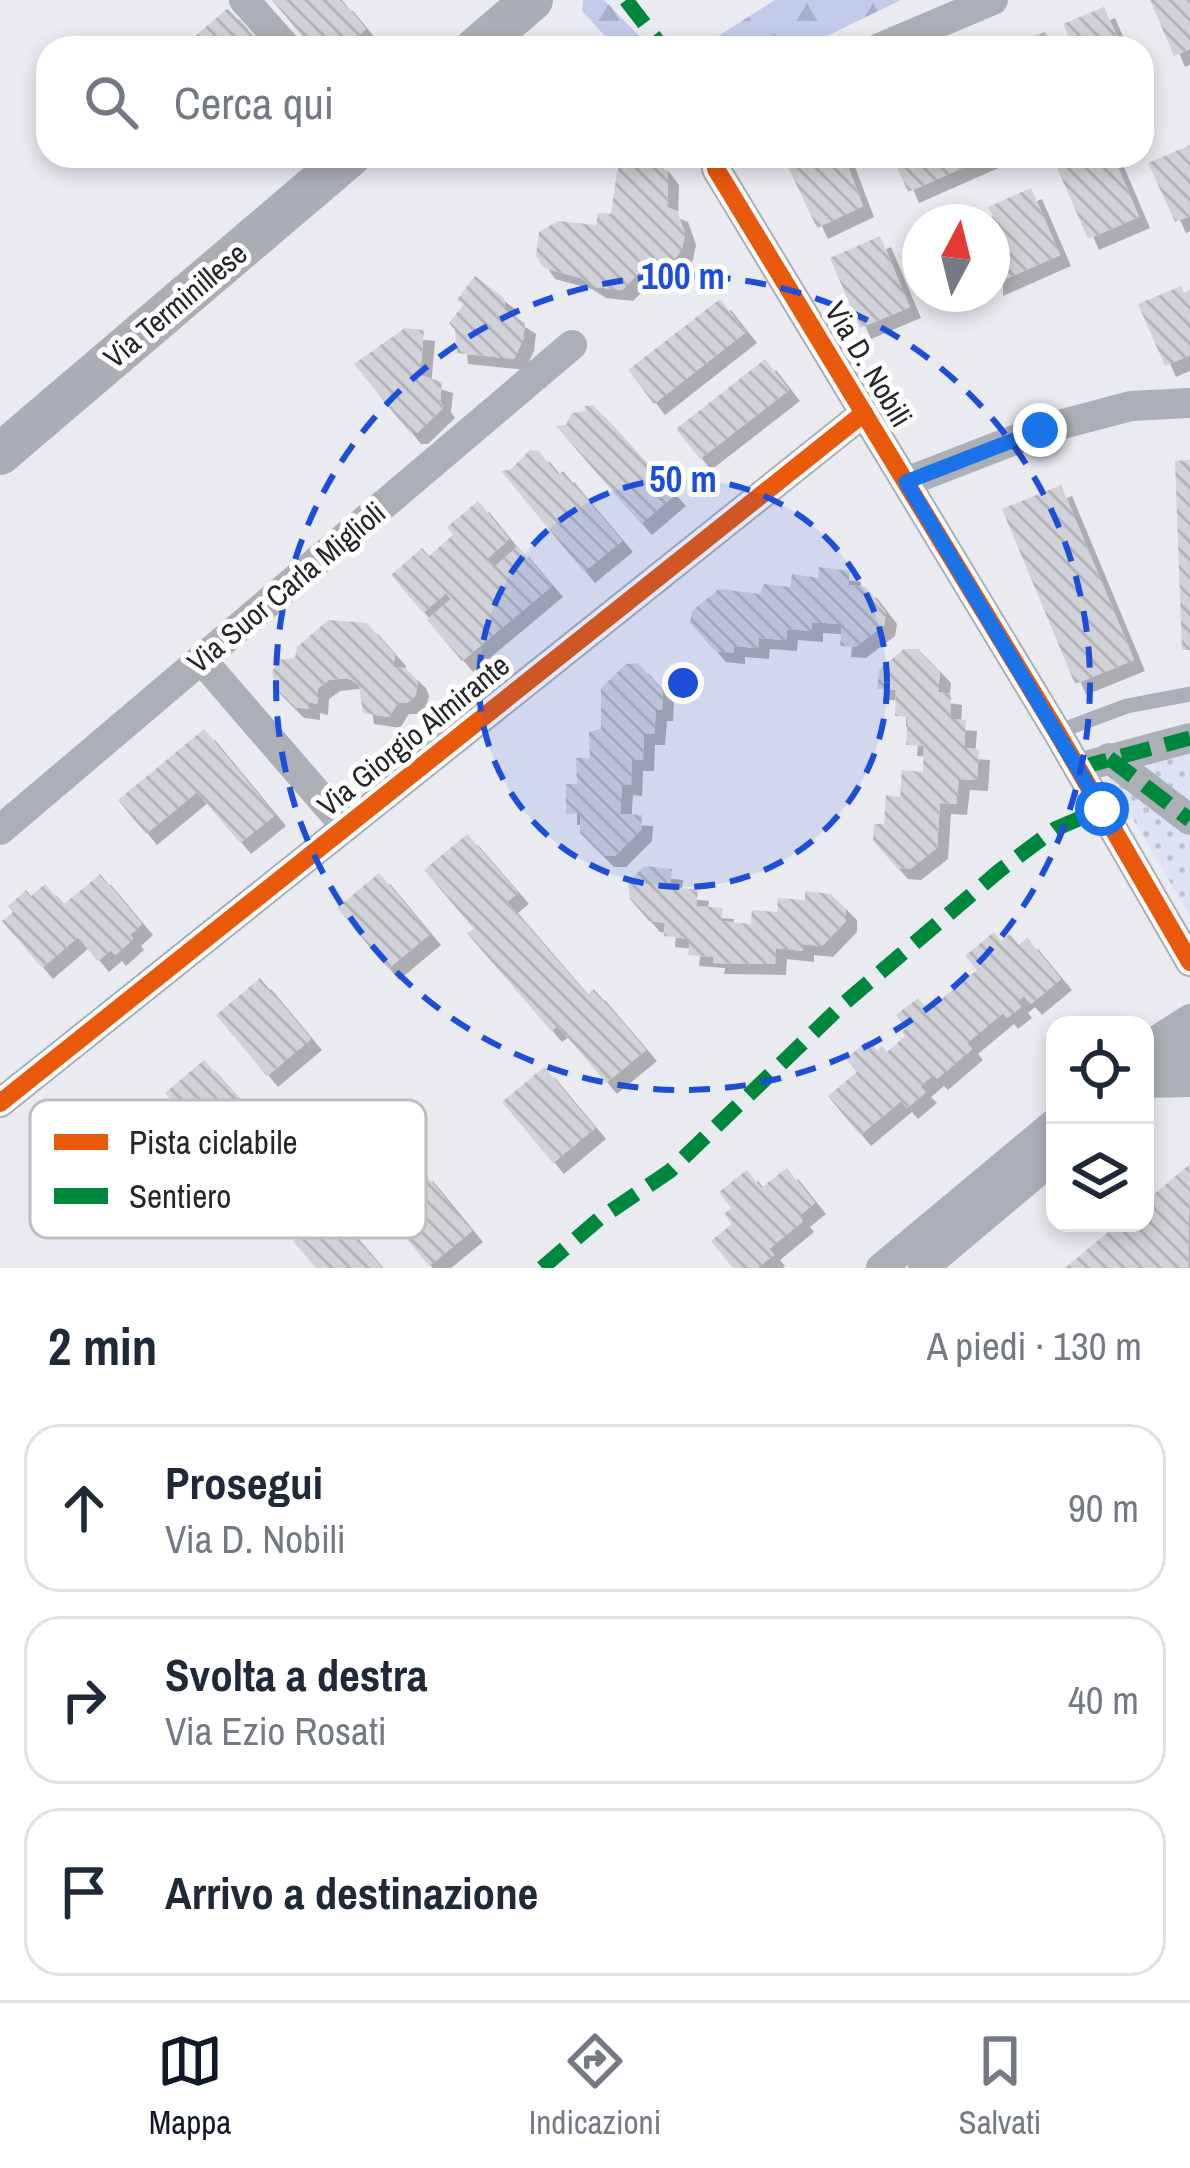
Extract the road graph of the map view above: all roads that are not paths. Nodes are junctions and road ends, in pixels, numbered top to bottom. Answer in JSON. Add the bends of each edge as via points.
{"nodes":[{"id":1,"x":244,"y":0,"type":"edge"},
{"id":2,"x":532,"y":0,"type":"edge"},
{"id":3,"x":993,"y":0,"type":"edge"},
{"id":4,"x":276,"y":36,"type":"edge"},
{"id":5,"x":490,"y":36,"type":"edge"},
{"id":6,"x":908,"y":36,"type":"edge"},
{"id":7,"x":336,"y":168,"type":"edge"},
{"id":8,"x":721,"y":168,"type":"edge"},
{"id":9,"x":572,"y":345,"type":"dead end"},
{"id":10,"x":1190,"y":403,"type":"edge"},
{"id":11,"x":864,"y":413,"type":"junction"},
{"id":12,"x":0,"y":454,"type":"edge"},
{"id":13,"x":906,"y":482,"type":"junction"},
{"id":14,"x":201,"y":659,"type":"junction"},
{"id":15,"x":1190,"y":694,"type":"edge"},
{"id":16,"x":1057,"y":732,"type":"junction"},
{"id":17,"x":1190,"y":738,"type":"edge"},
{"id":18,"x":1109,"y":758,"type":"junction"},
{"id":19,"x":1078,"y":768,"type":"junction"},
{"id":20,"x":1190,"y":820,"type":"edge"},
{"id":21,"x":346,"y":827,"type":"junction"},
{"id":22,"x":0,"y":830,"type":"edge"},
{"id":23,"x":1190,"y":962,"type":"edge"},
{"id":24,"x":1190,"y":1019,"type":"edge"},
{"id":25,"x":1154,"y":1042,"type":"edge"},
{"id":26,"x":1190,"y":1050,"type":"edge"},
{"id":27,"x":1154,"y":1075,"type":"edge"},
{"id":28,"x":1190,"y":1082,"type":"edge"},
{"id":29,"x":1154,"y":1083,"type":"edge"},
{"id":30,"x":0,"y":1103,"type":"edge"},
{"id":31,"x":1054,"y":1124,"type":"edge"},
{"id":32,"x":1046,"y":1165,"type":"edge"},
{"id":33,"x":881,"y":1268,"type":"edge"},
{"id":34,"x":923,"y":1268,"type":"edge"}],
"edges":[{"from":1,"to":4,"type":"street"},
{"from":2,"to":5,"type":"main road"},
{"from":3,"to":6,"type":"street"},
{"from":7,"to":12,"type":"main road","name":"Via Terminillese"},
{"from":8,"to":11,"type":"street","name":"Via D. Nobili"},
{"from":9,"to":14,"type":"street","name":"Via Suor Carla Miglioli"},
{"from":10,"to":13,"type":"street","via":[[1131,406],[1040,430]]},
{"from":11,"to":13,"type":"street","name":"Via D. Nobili"},
{"from":11,"to":21,"type":"street","name":"Via Giorgio Almirante"},
{"from":13,"to":16,"type":"street","name":"Via D. Nobili"},
{"from":14,"to":21,"type":"street"},
{"from":14,"to":22,"type":"street","name":"Via Suor Carla Miglioli"},
{"from":15,"to":16,"type":"lane"},
{"from":16,"to":19,"type":"street","name":"Via D. Nobili"},
{"from":17,"to":18,"type":"street"},
{"from":18,"to":19,"type":"street"},
{"from":18,"to":20,"type":"street"},
{"from":19,"to":23,"type":"street","name":"Via D. Nobili"},
{"from":21,"to":30,"type":"street","name":"Via Giorgio Almirante"},
{"from":24,"to":25,"type":"street"},
{"from":26,"to":27,"type":"street"},
{"from":28,"to":29,"type":"street"},
{"from":31,"to":33,"type":"street"},
{"from":32,"to":34,"type":"street"}]}
